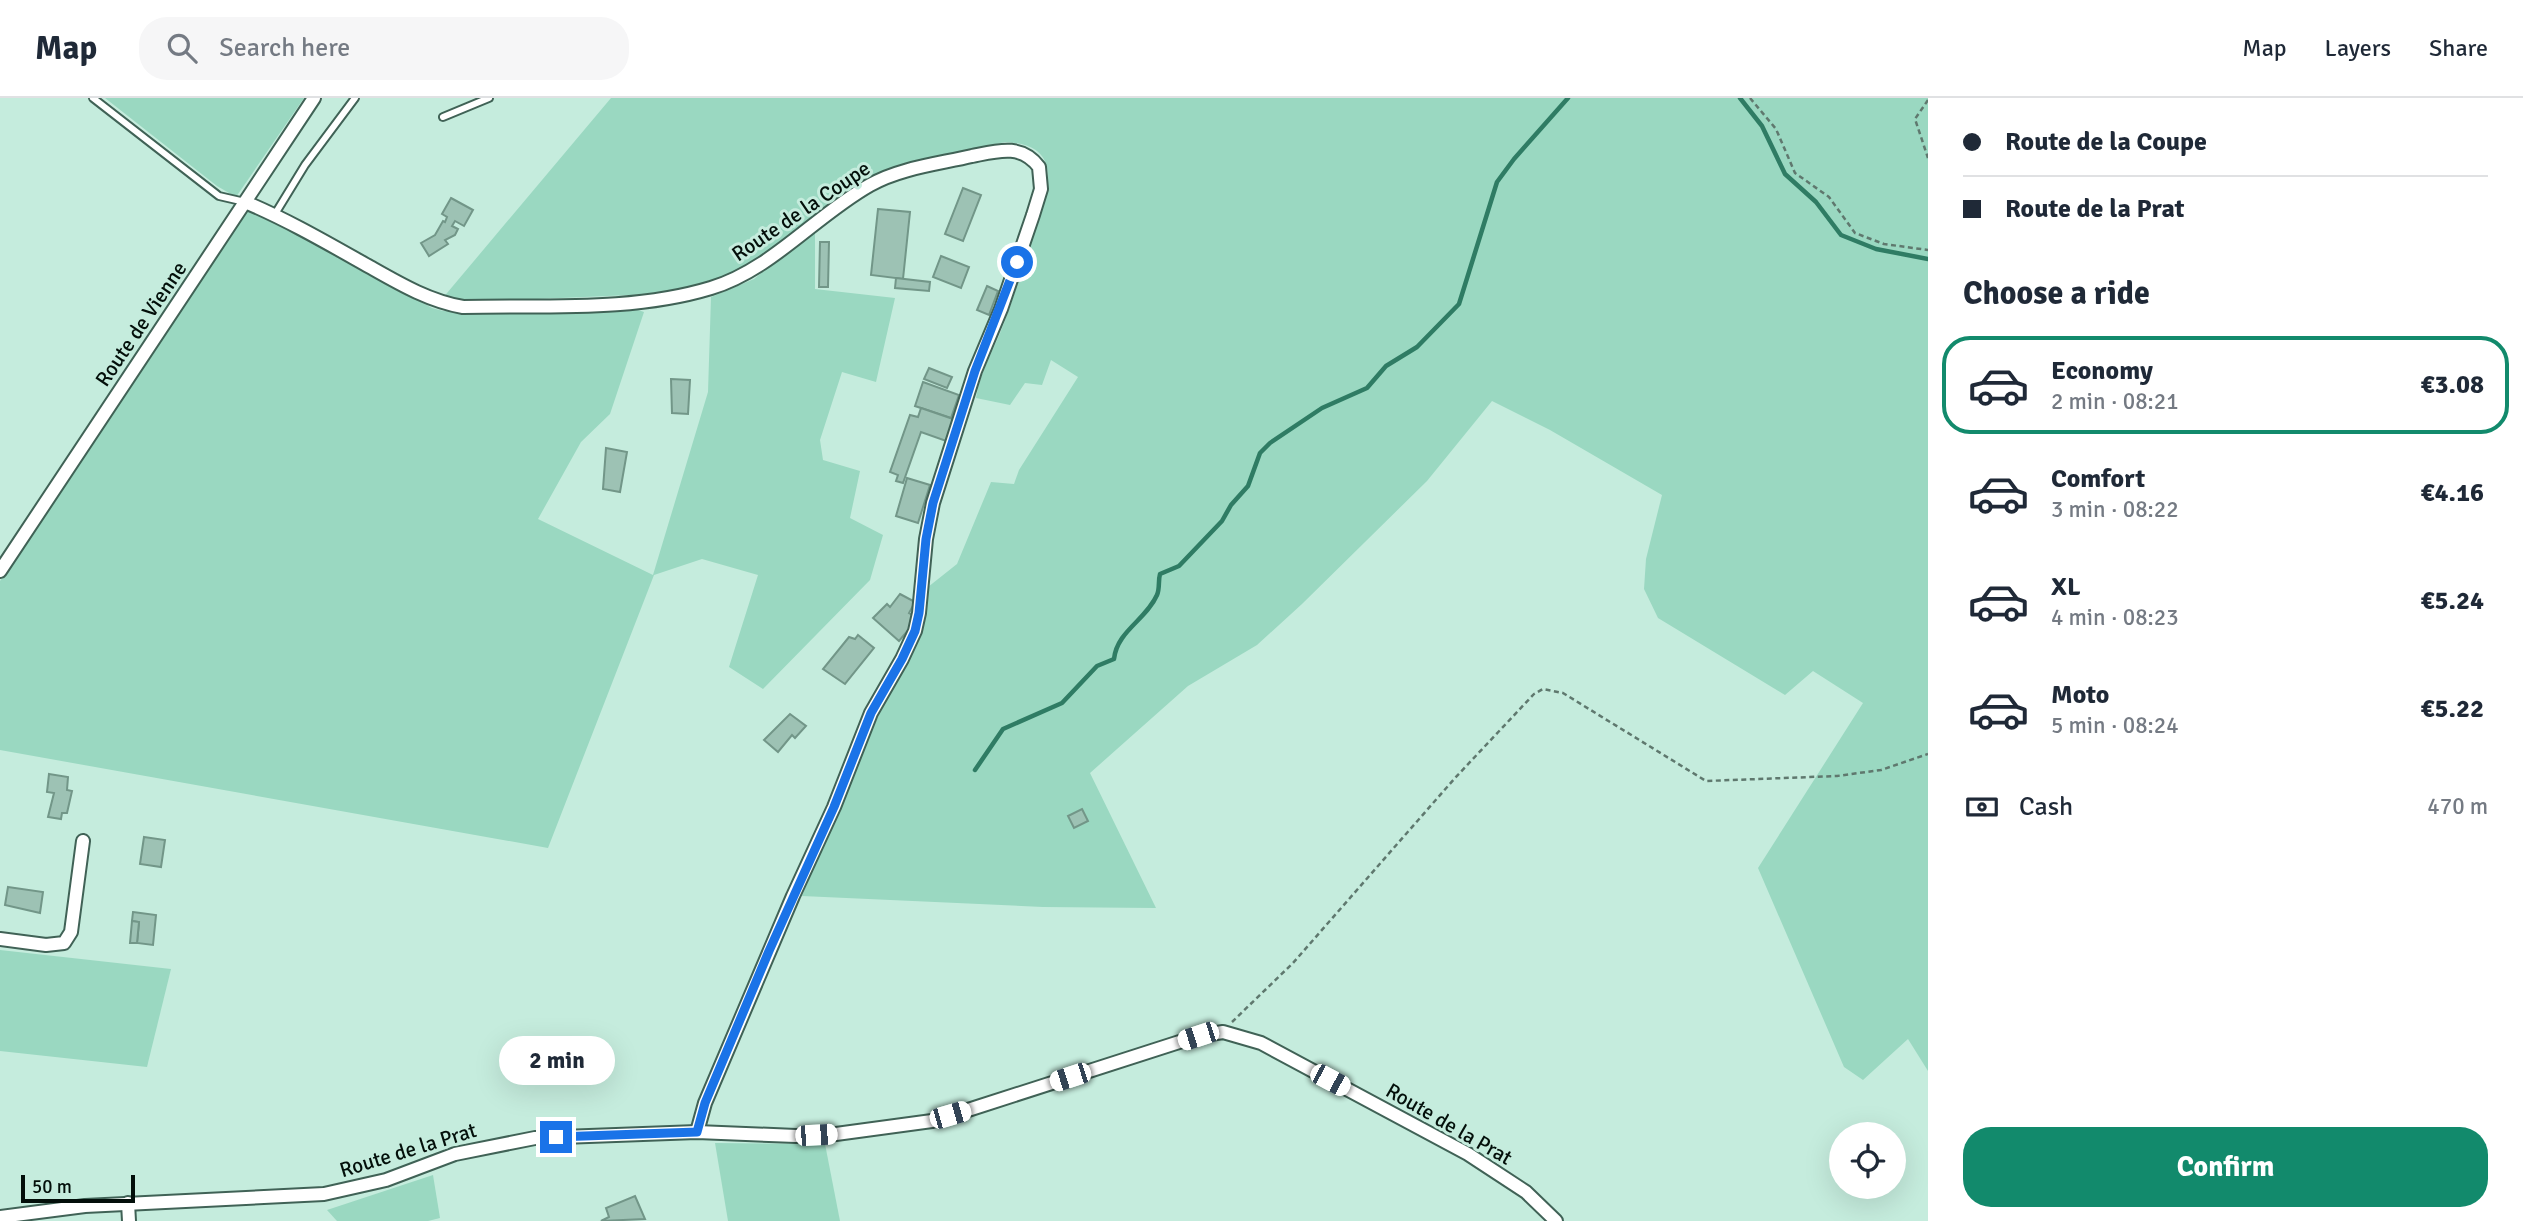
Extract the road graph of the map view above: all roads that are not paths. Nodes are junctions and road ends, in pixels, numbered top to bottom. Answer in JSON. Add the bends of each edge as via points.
{"nodes":[{"id":1,"x":93,"y":98,"type":"edge"},
{"id":2,"x":314,"y":98,"type":"edge"},
{"id":3,"x":355,"y":98,"type":"edge"},
{"id":4,"x":489,"y":98,"type":"edge"},
{"id":5,"x":443,"y":117,"type":"dead end"},
{"id":6,"x":245,"y":202,"type":"junction"},
{"id":7,"x":275,"y":214,"type":"junction"},
{"id":8,"x":0,"y":571,"type":"edge"},
{"id":9,"x":83,"y":841,"type":"dead end"},
{"id":10,"x":0,"y":939,"type":"edge"},
{"id":11,"x":697,"y":1132,"type":"junction"},
{"id":12,"x":128,"y":1203,"type":"junction"},
{"id":13,"x":0,"y":1217,"type":"edge"},
{"id":14,"x":129,"y":1221,"type":"edge"},
{"id":15,"x":1556,"y":1221,"type":"edge"}],
"edges":[{"from":1,"to":6,"type":"lane","via":[[219,196]]},
{"from":2,"to":6,"type":"street","name":"Route de Vienne"},
{"from":3,"to":7,"type":"lane"},
{"from":4,"to":5,"type":"lane"},
{"from":6,"to":7,"type":"street","name":"Route de la Coupe"},
{"from":6,"to":8,"type":"street","name":"Route de Vienne"},
{"from":7,"to":11,"type":"street","name":"Route de la Coupe","via":[[444,304],[625,303],[670,299],[735,279],[838,205],[886,177],[1001,150],[1026,154],[1039,167],[1041,189],[1033,215],[975,371],[933,503],[915,631],[871,713],[705,1103]]},
{"from":9,"to":10,"type":"street","via":[[71,932],[64,943]]},
{"from":11,"to":12,"type":"street","name":"Route de la Prat","via":[[577,1135],[482,1147],[386,1180],[324,1194]]},
{"from":11,"to":15,"type":"street","name":"Route de la Prat","via":[[823,1135],[932,1121],[1223,1032],[1261,1043],[1468,1154],[1525,1192]]},
{"from":12,"to":13,"type":"street","name":"Route de la Prat"},
{"from":12,"to":14,"type":"street"}]}
